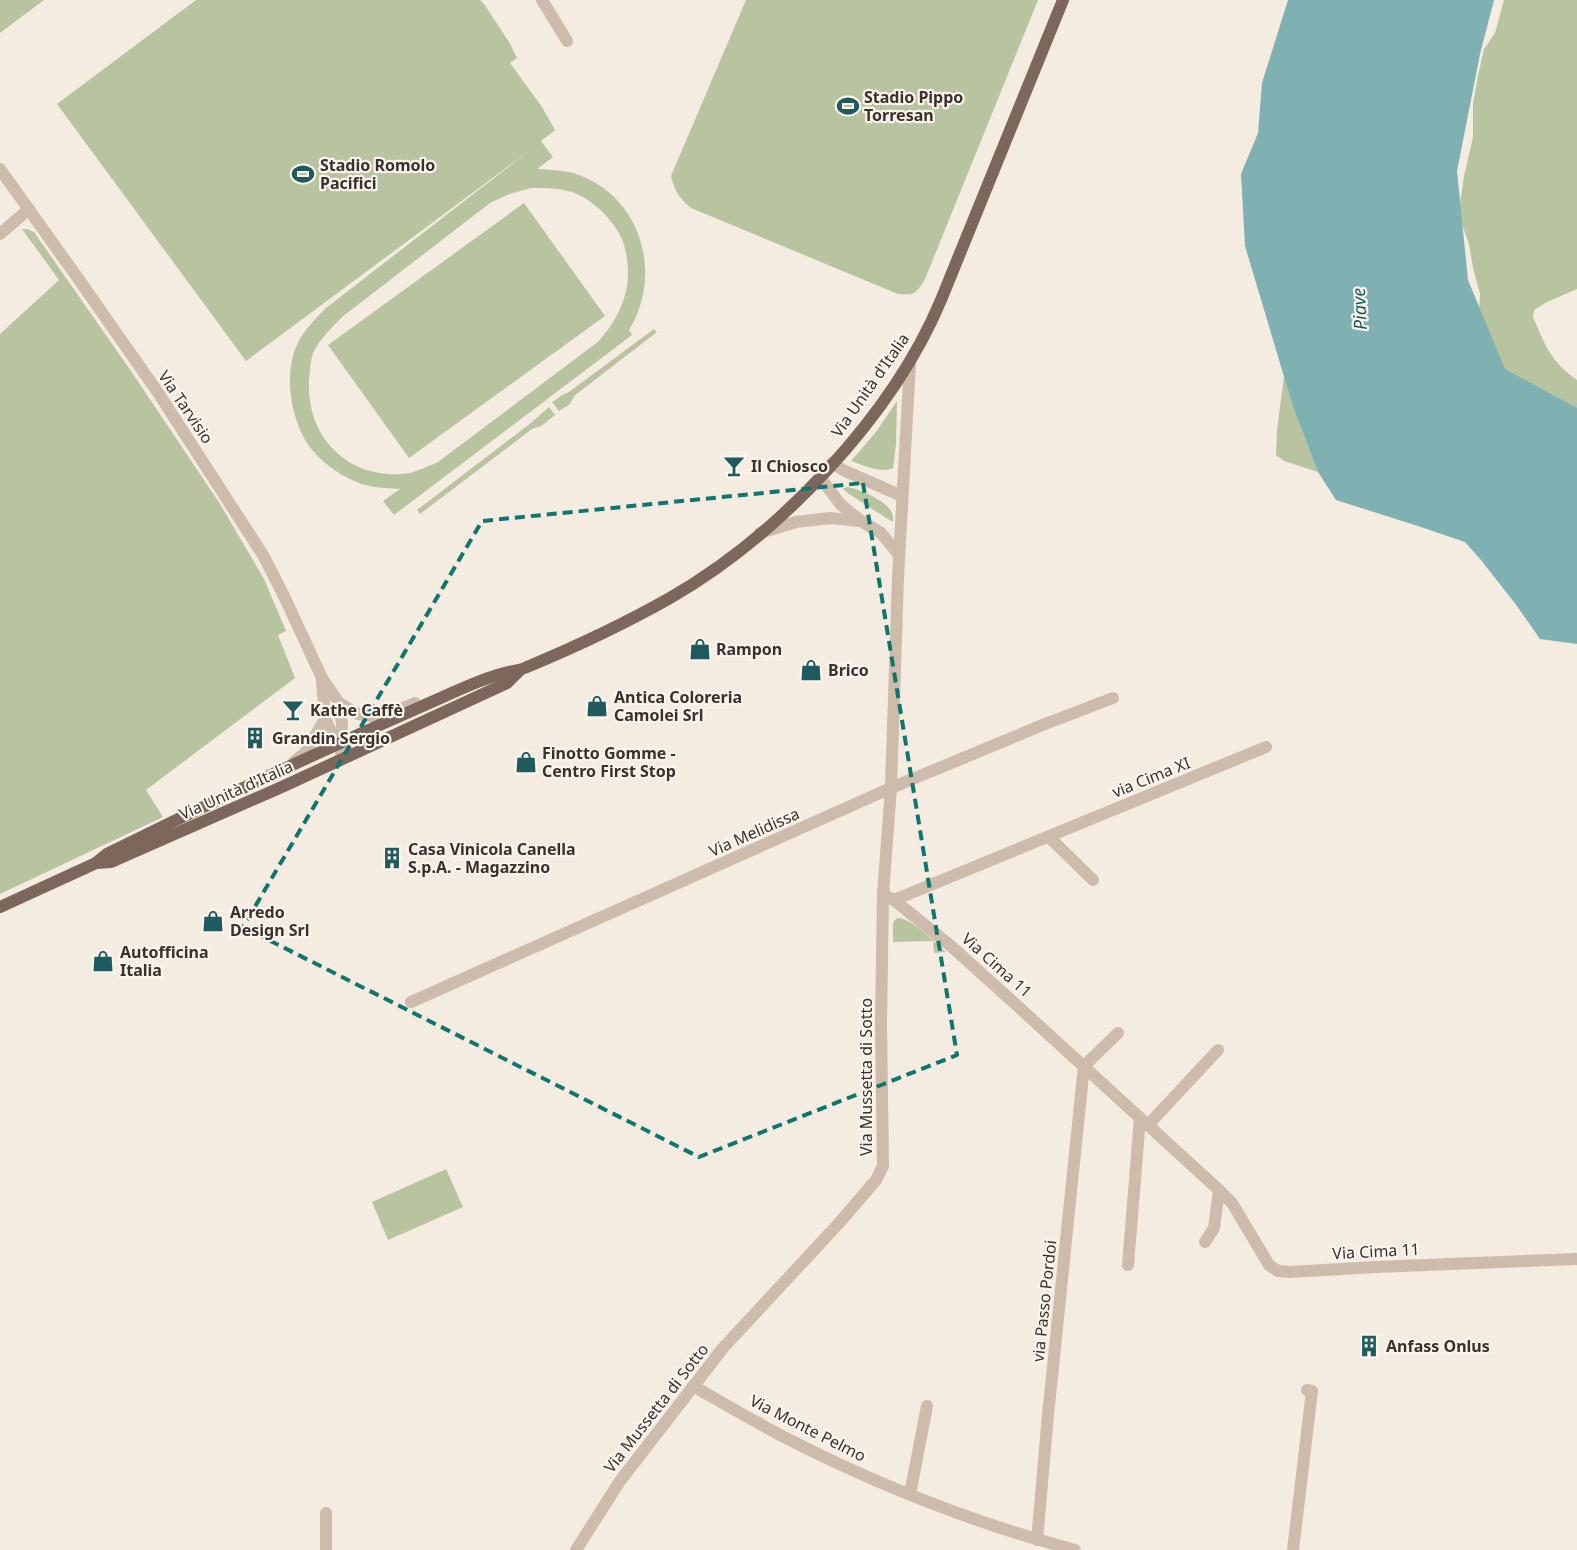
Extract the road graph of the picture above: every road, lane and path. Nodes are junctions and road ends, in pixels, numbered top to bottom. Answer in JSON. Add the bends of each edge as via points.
{"nodes":[{"id":1,"x":542,"y":0,"type":"edge"},
{"id":2,"x":1063,"y":0,"type":"edge"},
{"id":3,"x":567,"y":41,"type":"dead end"},
{"id":4,"x":0,"y":169,"type":"edge"},
{"id":5,"x":29,"y":209,"type":"junction"},
{"id":6,"x":0,"y":234,"type":"edge"},
{"id":7,"x":910,"y":363,"type":"junction"},
{"id":8,"x":832,"y":463,"type":"junction"},
{"id":9,"x":820,"y":477,"type":"junction"},
{"id":10,"x":902,"y":496,"type":"junction"},
{"id":11,"x":860,"y":521,"type":"junction"},
{"id":12,"x":760,"y":533,"type":"junction"},
{"id":13,"x":899,"y":555,"type":"junction"},
{"id":14,"x":519,"y":671,"type":"junction"},
{"id":15,"x":322,"y":678,"type":"junction"},
{"id":16,"x":446,"y":695,"type":"junction"},
{"id":17,"x":1113,"y":698,"type":"dead end"},
{"id":18,"x":340,"y":704,"type":"junction"},
{"id":19,"x":325,"y":719,"type":"junction"},
{"id":20,"x":342,"y":744,"type":"junction"},
{"id":21,"x":1266,"y":747,"type":"dead end"},
{"id":22,"x":347,"y":757,"type":"junction"},
{"id":23,"x":287,"y":768,"type":"junction"},
{"id":24,"x":891,"y":788,"type":"junction"},
{"id":25,"x":1049,"y":837,"type":"junction"},
{"id":26,"x":96,"y":863,"type":"junction"},
{"id":27,"x":1093,"y":880,"type":"dead end"},
{"id":28,"x":889,"y":897,"type":"junction"},
{"id":29,"x":0,"y":907,"type":"edge"},
{"id":30,"x":411,"y":1002,"type":"dead end"},
{"id":31,"x":1118,"y":1034,"type":"dead end"},
{"id":32,"x":1218,"y":1050,"type":"dead end"},
{"id":33,"x":1084,"y":1066,"type":"junction"},
{"id":34,"x":1144,"y":1121,"type":"junction"},
{"id":35,"x":1219,"y":1190,"type":"junction"},
{"id":36,"x":1205,"y":1242,"type":"dead end"},
{"id":37,"x":1577,"y":1259,"type":"edge"},
{"id":38,"x":1128,"y":1265,"type":"dead end"},
{"id":39,"x":693,"y":1386,"type":"junction"},
{"id":40,"x":1307,"y":1390,"type":"dead end"},
{"id":41,"x":927,"y":1406,"type":"dead end"},
{"id":42,"x":910,"y":1494,"type":"junction"},
{"id":43,"x":326,"y":1513,"type":"dead end"},
{"id":44,"x":1037,"y":1540,"type":"junction"},
{"id":45,"x":326,"y":1550,"type":"edge"},
{"id":46,"x":576,"y":1550,"type":"edge"},
{"id":47,"x":1075,"y":1550,"type":"edge"},
{"id":48,"x":1293,"y":1550,"type":"edge"}],
"edges":[{"from":1,"to":3,"type":"street"},
{"from":2,"to":7,"type":"main road","name":"Via Unità d'Italia","via":[[934,317]]},
{"from":4,"to":5,"type":"street","name":"Via Tarvisio"},
{"from":5,"to":6,"type":"street"},
{"from":5,"to":15,"type":"street","name":"Via Tarvisio","via":[[167,406],[263,555]]},
{"from":7,"to":8,"type":"main road","name":"Via Unità d'Italia","via":[[861,430]]},
{"from":7,"to":10,"type":"street","name":"Via Mussetta di Sotto"},
{"from":8,"to":9,"type":"main road","name":"Via Unità d'Italia"},
{"from":8,"to":10,"type":"street"},
{"from":9,"to":11,"type":"street","via":[[841,505]]},
{"from":9,"to":12,"type":"main road","name":"Via Unità d'Italia"},
{"from":10,"to":13,"type":"street","name":"Via Mussetta di Sotto"},
{"from":11,"to":12,"type":"street","via":[[830,518],[804,521]]},
{"from":11,"to":13,"type":"street","via":[[881,533]]},
{"from":12,"to":14,"type":"main road","name":"Via Unità d'Italia","via":[[670,598]]},
{"from":13,"to":24,"type":"street","name":"Via Mussetta di Sotto"},
{"from":14,"to":16,"type":"main road","name":"Via Unità d'Italia","via":[[503,673]]},
{"from":14,"to":22,"type":"main road","name":"Via Unità d'Italia","via":[[507,683]]},
{"from":15,"to":18,"type":"street","name":"Via Tarvisio"},
{"from":15,"to":19,"type":"street","name":"Via Tarvisio"},
{"from":16,"to":18,"type":"street","name":"Via Tarvisio","via":[[431,697],[382,716],[358,714]]},
{"from":16,"to":20,"type":"main road","name":"Via Unità d'Italia"},
{"from":17,"to":24,"type":"street","name":"Via Melidissa"},
{"from":18,"to":20,"type":"street"},
{"from":19,"to":20,"type":"street","via":[[334,738]]},
{"from":19,"to":23,"type":"street","via":[[305,754]]},
{"from":20,"to":22,"type":"street"},
{"from":20,"to":23,"type":"main road","name":"Via Unità d'Italia"},
{"from":21,"to":25,"type":"street","name":"via Cima XI"},
{"from":22,"to":26,"type":"main road","name":"Via Unità d'Italia","via":[[111,862]]},
{"from":23,"to":26,"type":"main road","name":"Via Unità d'Italia","via":[[106,854]]},
{"from":24,"to":28,"type":"street","name":"Via Mussetta di Sotto"},
{"from":24,"to":30,"type":"street","name":"Via Melidissa"},
{"from":25,"to":27,"type":"street"},
{"from":25,"to":28,"type":"street","name":"via Cima XI"},
{"from":26,"to":29,"type":"main road","name":"Via Unità d'Italia"},
{"from":28,"to":33,"type":"street","name":"Via Cima 11","via":[[952,947]]},
{"from":28,"to":39,"type":"street","name":"Via Mussetta di Sotto","via":[[881,1023],[883,1166],[876,1180],[840,1222],[723,1348]]},
{"from":31,"to":33,"type":"street"},
{"from":32,"to":34,"type":"street"},
{"from":33,"to":34,"type":"street","name":"Via Cima 11"},
{"from":33,"to":44,"type":"street","name":"via Passo Pordoi"},
{"from":34,"to":35,"type":"street","name":"Via Cima 11"},
{"from":34,"to":38,"type":"street"},
{"from":35,"to":36,"type":"street","via":[[1214,1228]]},
{"from":35,"to":37,"type":"street","name":"Via Cima 11","via":[[1232,1203],[1269,1265],[1278,1270]]},
{"from":39,"to":42,"type":"street","name":"Via Monte Pelmo","via":[[782,1436]]},
{"from":39,"to":46,"type":"street","name":"Via Mussetta di Sotto","via":[[620,1481]]},
{"from":40,"to":48,"type":"street","via":[[1312,1391]]},
{"from":41,"to":42,"type":"street"},
{"from":42,"to":44,"type":"street","name":"Via Monte Pelmo"},
{"from":43,"to":45,"type":"street"},
{"from":44,"to":47,"type":"street","name":"Via Monte Pelmo"}]}
